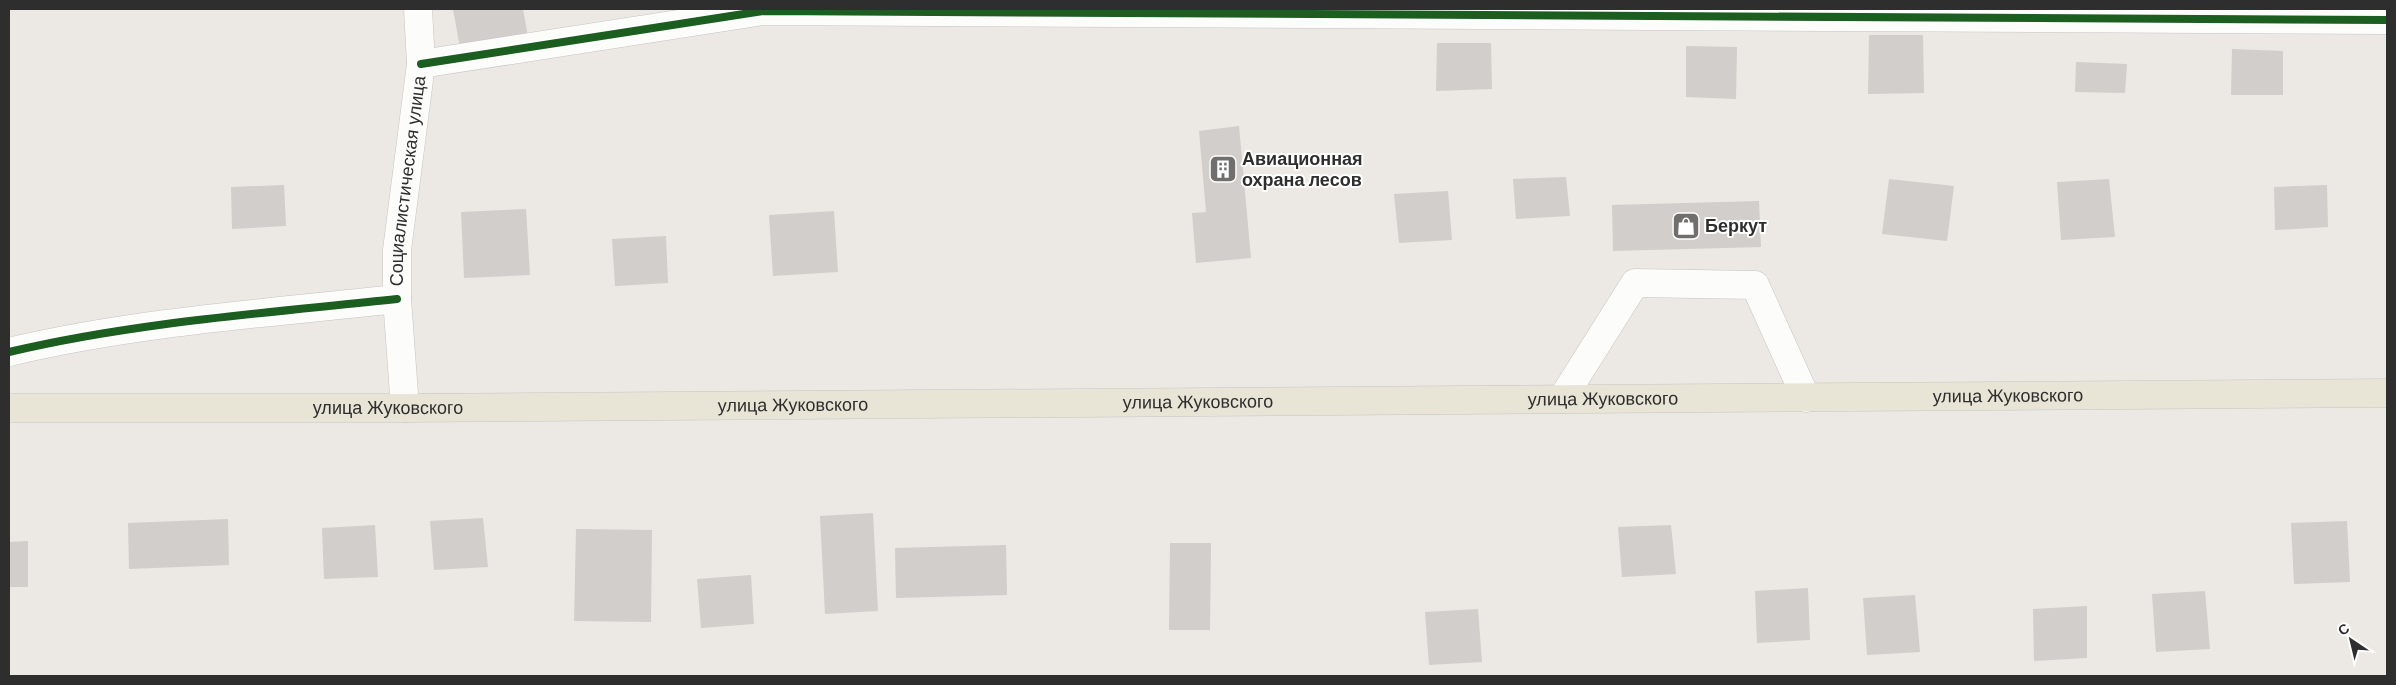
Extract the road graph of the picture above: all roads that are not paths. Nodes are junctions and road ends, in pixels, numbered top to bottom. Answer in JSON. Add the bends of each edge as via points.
{"nodes":[{"id":1,"x":418,"y":9,"type":"edge"},
{"id":2,"x":2387,"y":20,"type":"edge"},
{"id":3,"x":421,"y":64,"type":"junction"},
{"id":4,"x":397,"y":299,"type":"junction"},
{"id":5,"x":9,"y":352,"type":"edge"},
{"id":6,"x":2387,"y":393,"type":"edge"},
{"id":7,"x":1806,"y":398,"type":"junction"},
{"id":8,"x":1562,"y":399,"type":"junction"},
{"id":9,"x":9,"y":408,"type":"edge"},
{"id":10,"x":405,"y":408,"type":"junction"}],
"edges":[{"from":1,"to":3,"type":"street","name":"Социалистическая улица"},
{"from":2,"to":3,"type":"street","name":"Социалистическая улица","via":[[763,11]]},
{"from":3,"to":4,"type":"street","name":"Социалистическая улица","via":[[397,250]]},
{"from":4,"to":5,"type":"street","via":[[164,324]]},
{"from":4,"to":10,"type":"street","name":"Социалистическая улица"},
{"from":6,"to":7,"type":"main road","name":"улица Жуковского"},
{"from":7,"to":8,"type":"main road","name":"улица Жуковского"},
{"from":7,"to":8,"type":"street","via":[[1755,285],[1635,283]]},
{"from":8,"to":10,"type":"main road","name":"улица Жуковского"},
{"from":9,"to":10,"type":"main road","name":"улица Жуковского"}]}
